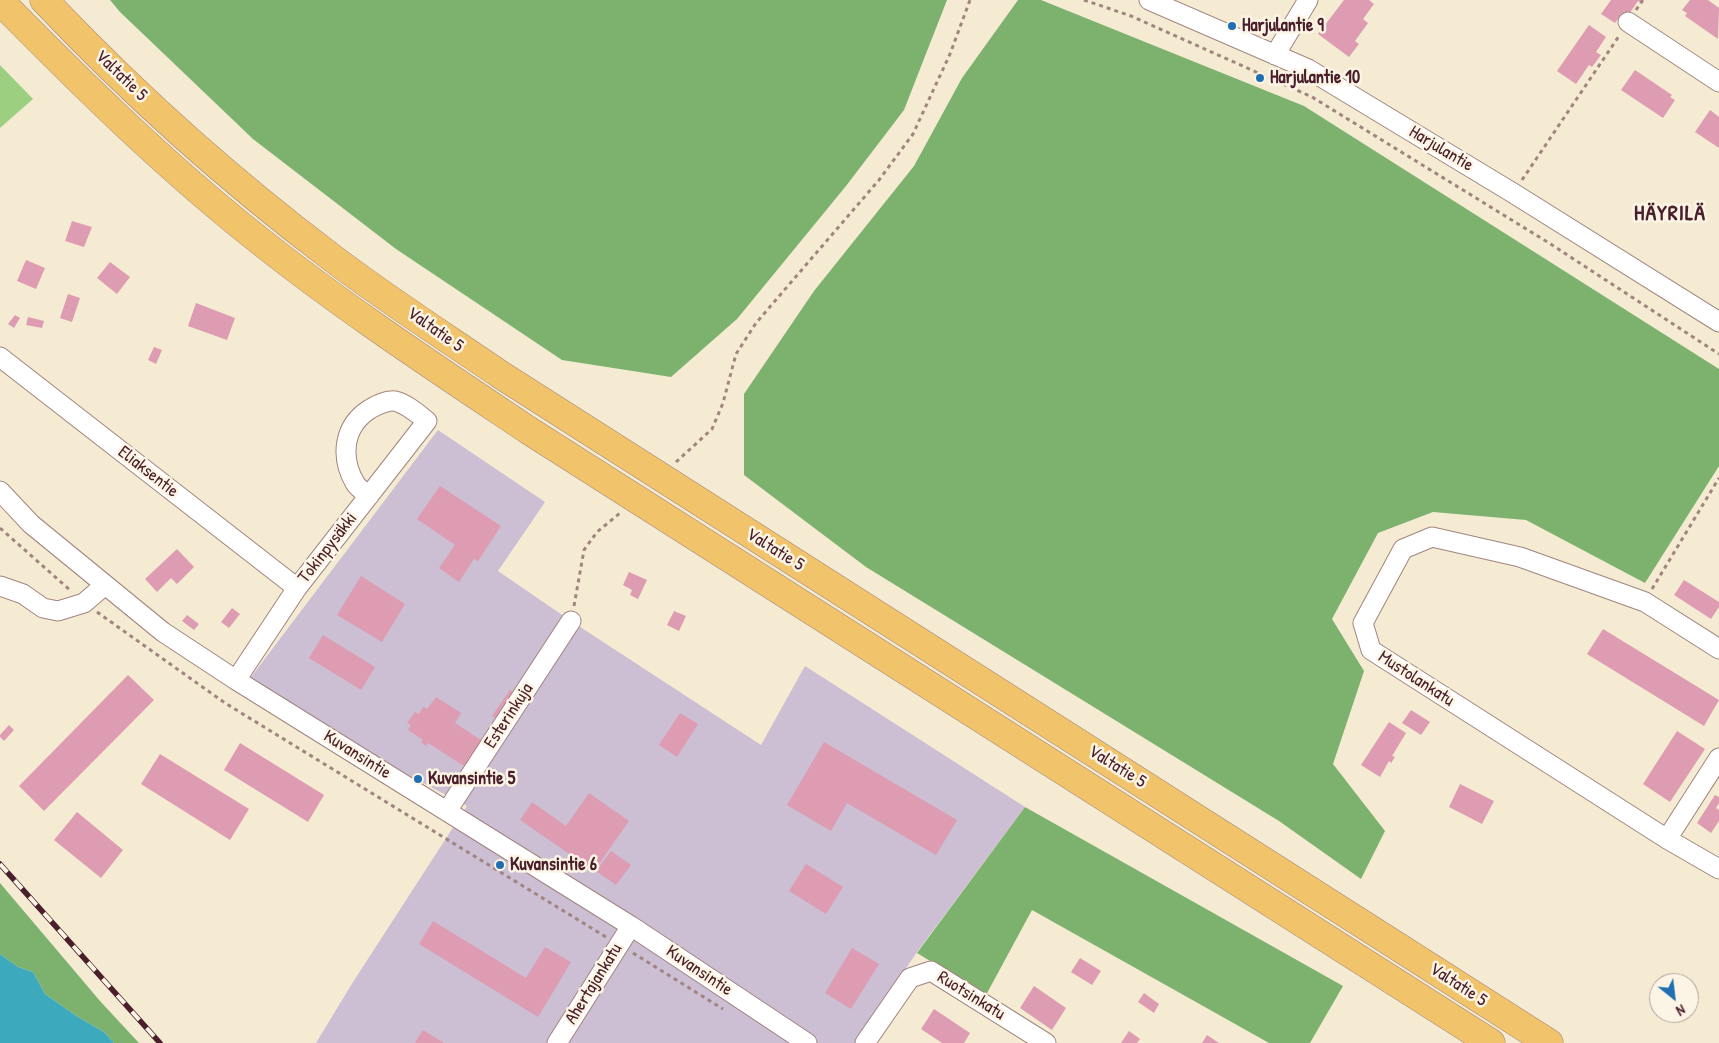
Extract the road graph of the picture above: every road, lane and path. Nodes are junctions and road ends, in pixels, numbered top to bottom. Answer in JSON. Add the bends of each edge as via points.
{"nodes":[{"id":1,"x":44,"y":0,"type":"edge"},
{"id":2,"x":58,"y":0,"type":"edge"},
{"id":3,"x":970,"y":0,"type":"edge"},
{"id":4,"x":1084,"y":0,"type":"edge"},
{"id":5,"x":1150,"y":0,"type":"edge"},
{"id":6,"x":1308,"y":0,"type":"edge"},
{"id":7,"x":1643,"y":0,"type":"edge"},
{"id":8,"x":0,"y":1,"type":"edge"},
{"id":9,"x":0,"y":14,"type":"edge"},
{"id":10,"x":1628,"y":22,"type":"junction"},
{"id":11,"x":1275,"y":55,"type":"junction"},
{"id":12,"x":1719,"y":82,"type":"edge"},
{"id":13,"x":129,"y":85,"type":"junction"},
{"id":14,"x":95,"y":95,"type":"junction"},
{"id":15,"x":1513,"y":193,"type":"junction"},
{"id":16,"x":1501,"y":214,"type":"junction"},
{"id":17,"x":1719,"y":322,"type":"edge"},
{"id":18,"x":1719,"y":354,"type":"edge"},
{"id":19,"x":0,"y":357,"type":"edge"},
{"id":20,"x":670,"y":468,"type":"dead end"},
{"id":21,"x":1719,"y":478,"type":"edge"},
{"id":22,"x":0,"y":491,"type":"edge"},
{"id":23,"x":369,"y":496,"type":"junction"},
{"id":24,"x":626,"y":507,"type":"dead end"},
{"id":25,"x":0,"y":528,"type":"edge"},
{"id":26,"x":105,"y":585,"type":"junction"},
{"id":27,"x":0,"y":586,"type":"edge"},
{"id":28,"x":297,"y":588,"type":"junction"},
{"id":29,"x":1644,"y":602,"type":"junction"},
{"id":30,"x":84,"y":603,"type":"junction"},
{"id":31,"x":571,"y":621,"type":"joint"},
{"id":32,"x":1719,"y":649,"type":"edge"},
{"id":33,"x":236,"y":680,"type":"junction"},
{"id":34,"x":1719,"y":758,"type":"edge"},
{"id":35,"x":447,"y":811,"type":"junction"},
{"id":36,"x":1667,"y":840,"type":"junction"},
{"id":37,"x":1719,"y":869,"type":"edge"},
{"id":38,"x":631,"y":926,"type":"junction"},
{"id":39,"x":618,"y":944,"type":"junction"},
{"id":40,"x":726,"y":1012,"type":"dead end"},
{"id":41,"x":557,"y":1043,"type":"edge"},
{"id":42,"x":807,"y":1043,"type":"edge"},
{"id":43,"x":865,"y":1043,"type":"edge"},
{"id":44,"x":1046,"y":1043,"type":"edge"},
{"id":45,"x":1491,"y":1043,"type":"edge"},
{"id":46,"x":1549,"y":1043,"type":"edge"}],
"edges":[{"from":1,"to":13,"type":"highway","name":"Valtatie 5"},
{"from":2,"to":13,"type":"highway"},
{"from":3,"to":20,"type":"path","via":[[950,54],[913,134],[879,180],[756,323],[736,354],[723,403],[712,429]]},
{"from":4,"to":16,"type":"path","via":[[1131,16],[1312,97]]},
{"from":5,"to":11,"type":"street","name":"Harjulantie"},
{"from":6,"to":11,"type":"street"},
{"from":7,"to":10,"type":"path"},
{"from":8,"to":14,"type":"highway","name":"Valtatie 5"},
{"from":9,"to":14,"type":"highway"},
{"from":10,"to":12,"type":"street"},
{"from":10,"to":15,"type":"path"},
{"from":11,"to":15,"type":"street","name":"Harjulantie","via":[[1308,69]]},
{"from":13,"to":46,"type":"highway","name":"Valtatie 5","via":[[309,240],[501,375]]},
{"from":14,"to":45,"type":"highway","name":"Valtatie 5","via":[[250,233],[423,360]]},
{"from":15,"to":16,"type":"path"},
{"from":15,"to":17,"type":"street","name":"Harjulantie"},
{"from":16,"to":18,"type":"path"},
{"from":19,"to":28,"type":"street","name":"Eliaksentie"},
{"from":21,"to":29,"type":"path"},
{"from":22,"to":26,"type":"street","name":"Kuvansintie","via":[[31,524]]},
{"from":23,"to":23,"type":"street","name":"Tokinpysäkki","via":[[427,421],[411,408],[394,401],[380,403],[363,414],[350,429],[345,444],[347,464],[356,484]]},
{"from":23,"to":28,"type":"street","name":"Tokinpysäkki"},
{"from":24,"to":31,"type":"path","via":[[597,532],[584,550]]},
{"from":25,"to":30,"type":"path"},
{"from":26,"to":30,"type":"street"},
{"from":26,"to":33,"type":"street","name":"Kuvansintie","via":[[163,632]]},
{"from":27,"to":30,"type":"street","via":[[23,594],[43,608],[58,611]]},
{"from":28,"to":33,"type":"street","name":"Tokinpysäkki"},
{"from":29,"to":32,"type":"street","name":"Mustolankatu"},
{"from":29,"to":36,"type":"street","name":"Mustolankatu","via":[[1520,558],[1432,537],[1403,549],[1363,623],[1371,650]]},
{"from":30,"to":39,"type":"path","via":[[225,703]]},
{"from":31,"to":35,"type":"street","name":"Esterinkuja"},
{"from":33,"to":35,"type":"street","name":"Kuvansintie"},
{"from":34,"to":36,"type":"street"},
{"from":35,"to":38,"type":"street","name":"Kuvansintie"},
{"from":36,"to":37,"type":"street","name":"Mustolankatu"},
{"from":38,"to":39,"type":"street","name":"Ahertajankatu"},
{"from":38,"to":42,"type":"street","name":"Kuvansintie"},
{"from":39,"to":40,"type":"path"},
{"from":39,"to":41,"type":"street","name":"Ahertajankatu"},
{"from":43,"to":44,"type":"street","name":"Ruotsinkatu","via":[[910,978],[931,971]]}]}
